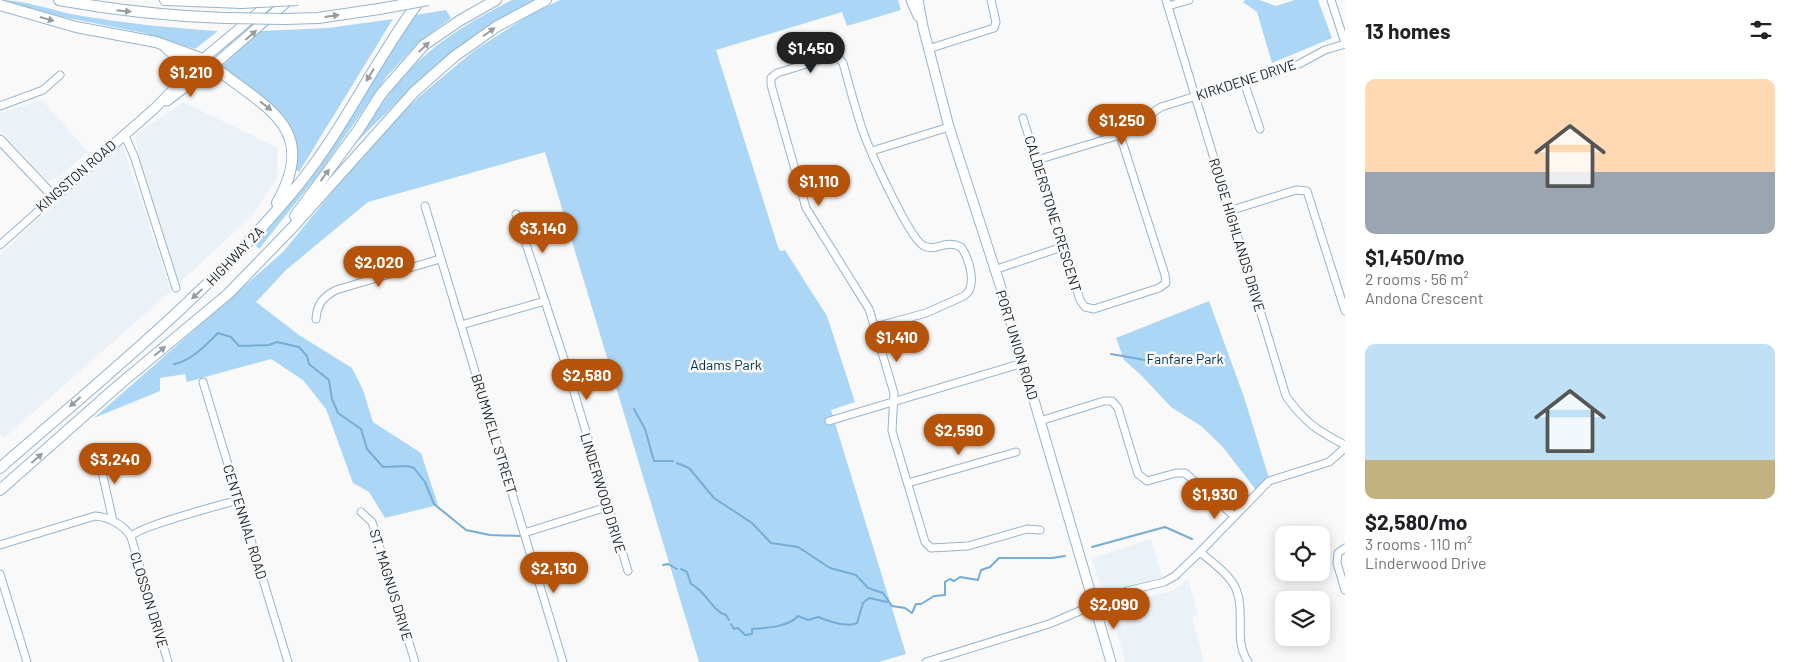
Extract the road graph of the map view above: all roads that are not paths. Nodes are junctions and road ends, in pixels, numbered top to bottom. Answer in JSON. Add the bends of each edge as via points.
{"nodes":[{"id":1,"x":59,"y":0,"type":"edge"},
{"id":2,"x":165,"y":0,"type":"edge"},
{"id":3,"x":273,"y":0,"type":"edge"},
{"id":4,"x":289,"y":0,"type":"edge"},
{"id":5,"x":298,"y":0,"type":"edge"},
{"id":6,"x":420,"y":0,"type":"edge"},
{"id":7,"x":428,"y":0,"type":"edge"},
{"id":8,"x":496,"y":0,"type":"edge"},
{"id":9,"x":546,"y":0,"type":"edge"},
{"id":10,"x":911,"y":0,"type":"edge"},
{"id":11,"x":918,"y":0,"type":"edge"},
{"id":12,"x":991,"y":0,"type":"edge"},
{"id":13,"x":1189,"y":0,"type":"edge"},
{"id":14,"x":1331,"y":0,"type":"edge"},
{"id":15,"x":1167,"y":3,"type":"edge"},
{"id":16,"x":0,"y":5,"type":"edge"},
{"id":17,"x":923,"y":27,"type":"junction"},
{"id":18,"x":156,"y":42,"type":"junction"},
{"id":19,"x":1345,"y":44,"type":"edge"},
{"id":20,"x":928,"y":48,"type":"junction"},
{"id":21,"x":203,"y":60,"type":"junction"},
{"id":22,"x":214,"y":66,"type":"junction"},
{"id":23,"x":60,"y":75,"type":"dead end"},
{"id":24,"x":1244,"y":82,"type":"junction"},
{"id":25,"x":178,"y":84,"type":"junction"},
{"id":26,"x":1194,"y":97,"type":"junction"},
{"id":27,"x":0,"y":106,"type":"edge"},
{"id":28,"x":154,"y":109,"type":"junction"},
{"id":29,"x":1023,"y":118,"type":"dead end"},
{"id":30,"x":949,"y":128,"type":"junction"},
{"id":31,"x":1260,"y":130,"type":"dead end"},
{"id":32,"x":124,"y":134,"type":"junction"},
{"id":33,"x":1120,"y":135,"type":"junction"},
{"id":34,"x":0,"y":140,"type":"edge"},
{"id":35,"x":872,"y":151,"type":"junction"},
{"id":36,"x":1037,"y":160,"type":"junction"},
{"id":37,"x":54,"y":197,"type":"junction"},
{"id":38,"x":425,"y":206,"type":"dead end"},
{"id":39,"x":1230,"y":211,"type":"junction"},
{"id":40,"x":516,"y":214,"type":"dead end"},
{"id":41,"x":255,"y":234,"type":"junction"},
{"id":42,"x":0,"y":245,"type":"edge"},
{"id":43,"x":1062,"y":248,"type":"junction"},
{"id":44,"x":440,"y":259,"type":"junction"},
{"id":45,"x":994,"y":270,"type":"junction"},
{"id":46,"x":176,"y":288,"type":"dead end"},
{"id":47,"x":228,"y":294,"type":"junction"},
{"id":48,"x":545,"y":301,"type":"junction"},
{"id":49,"x":1345,"y":311,"type":"edge"},
{"id":50,"x":316,"y":319,"type":"dead end"},
{"id":51,"x":461,"y":325,"type":"junction"},
{"id":52,"x":875,"y":327,"type":"junction"},
{"id":53,"x":1023,"y":363,"type":"junction"},
{"id":54,"x":203,"y":382,"type":"dead end"},
{"id":55,"x":894,"y":402,"type":"junction"},
{"id":56,"x":1040,"y":421,"type":"junction"},
{"id":57,"x":829,"y":422,"type":"dead end"},
{"id":58,"x":1345,"y":446,"type":"edge"},
{"id":59,"x":1016,"y":452,"type":"dead end"},
{"id":60,"x":98,"y":454,"type":"dead end"},
{"id":61,"x":0,"y":468,"type":"edge"},
{"id":62,"x":908,"y":483,"type":"junction"},
{"id":63,"x":0,"y":490,"type":"edge"},
{"id":64,"x":238,"y":500,"type":"junction"},
{"id":65,"x":607,"y":507,"type":"junction"},
{"id":66,"x":361,"y":512,"type":"dead end"},
{"id":67,"x":1233,"y":516,"type":"junction"},
{"id":68,"x":113,"y":521,"type":"junction"},
{"id":69,"x":1040,"y":530,"type":"dead end"},
{"id":70,"x":524,"y":533,"type":"junction"},
{"id":71,"x":131,"y":538,"type":"junction"},
{"id":72,"x":0,"y":545,"type":"edge"},
{"id":73,"x":1345,"y":548,"type":"edge"},
{"id":74,"x":1200,"y":552,"type":"junction"},
{"id":75,"x":628,"y":571,"type":"dead end"},
{"id":76,"x":0,"y":574,"type":"edge"},
{"id":77,"x":1345,"y":590,"type":"edge"},
{"id":78,"x":1094,"y":605,"type":"junction"},
{"id":79,"x":27,"y":662,"type":"edge"},
{"id":80,"x":168,"y":662,"type":"edge"},
{"id":81,"x":288,"y":662,"type":"edge"},
{"id":82,"x":415,"y":662,"type":"edge"},
{"id":83,"x":563,"y":662,"type":"edge"},
{"id":84,"x":926,"y":662,"type":"edge"},
{"id":85,"x":1111,"y":662,"type":"edge"},
{"id":86,"x":1248,"y":662,"type":"edge"}],
"edges":[{"from":1,"to":7,"type":"highway","one_way":true,"bridge":true,"via":[[129,12],[285,19],[318,18]]},
{"from":2,"to":5,"type":"highway","bridge":true,"via":[[242,3]]},
{"from":3,"to":21,"type":"main road","name":"KINGSTON ROAD"},
{"from":22,"to":4,"type":"main road","name":"KINGSTON ROAD","one_way":true},
{"from":6,"to":41,"type":"highway","name":"HIGHWAY 2A","one_way":true,"via":[[301,182]]},
{"from":47,"to":8,"type":"highway","one_way":true,"via":[[285,230],[381,94],[424,45],[459,20]]},
{"from":47,"to":9,"type":"highway","one_way":true,"via":[[414,92],[455,56],[496,27]]},
{"from":10,"to":17,"type":"main road","name":"PORT UNION ROAD"},
{"from":11,"to":17,"type":"main road","name":"PORT UNION ROAD"},
{"from":12,"to":20,"type":"street","via":[[996,22],[994,28]]},
{"from":13,"to":15,"type":"street"},
{"from":14,"to":19,"type":"street"},
{"from":15,"to":26,"type":"street","name":"ROUGE HIGHLANDS DRIVE"},
{"from":16,"to":18,"type":"highway","one_way":true,"via":[[76,27]]},
{"from":17,"to":20,"type":"main road","name":"PORT UNION ROAD"},
{"from":18,"to":21,"type":"highway"},
{"from":18,"to":25,"type":"highway","via":[[179,60]]},
{"from":19,"to":24,"type":"street","name":"KIRKDENE DRIVE","via":[[1299,64]]},
{"from":20,"to":30,"type":"main road","name":"PORT UNION ROAD"},
{"from":21,"to":22,"type":"main road"},
{"from":21,"to":25,"type":"main road","name":"KINGSTON ROAD"},
{"from":22,"to":28,"type":"main road","name":"KINGSTON ROAD"},
{"from":22,"to":41,"type":"highway","one_way":true,"via":[[272,110],[286,130],[294,150],[286,188]]},
{"from":23,"to":27,"type":"street","via":[[42,90]]},
{"from":24,"to":26,"type":"street","name":"KIRKDENE DRIVE"},
{"from":24,"to":31,"type":"street"},
{"from":25,"to":28,"type":"main road","name":"KINGSTON ROAD"},
{"from":26,"to":33,"type":"street","name":"KIRKDENE DRIVE","via":[[1161,107]]},
{"from":26,"to":39,"type":"street","name":"ROUGE HIGHLANDS DRIVE"},
{"from":28,"to":32,"type":"main road","name":"KINGSTON ROAD"},
{"from":29,"to":36,"type":"street","name":"CALDERSTONE CRESCENT"},
{"from":30,"to":35,"type":"street"},
{"from":30,"to":45,"type":"main road","name":"PORT UNION ROAD"},
{"from":32,"to":37,"type":"main road","name":"KINGSTON ROAD"},
{"from":32,"to":46,"type":"street"},
{"from":33,"to":36,"type":"street","name":"KIRKDENE DRIVE"},
{"from":33,"to":43,"type":"street","name":"CALDERSTONE CRESCENT","via":[[1166,283],[1094,309],[1085,307]]},
{"from":34,"to":37,"type":"main road"},
{"from":35,"to":52,"type":"street","via":[[916,240],[925,247],[950,243],[961,247],[972,281],[968,294],[964,296],[926,313]]},
{"from":35,"to":52,"type":"street","via":[[843,63],[838,57],[777,73],[772,78],[771,85],[806,208],[867,305]]},
{"from":36,"to":43,"type":"street","name":"CALDERSTONE CRESCENT"},
{"from":37,"to":42,"type":"street","name":"KINGSTON ROAD"},
{"from":38,"to":44,"type":"street","name":"BRUMWELL STREET"},
{"from":39,"to":49,"type":"street","via":[[1296,190],[1307,191]]},
{"from":39,"to":58,"type":"street","name":"ROUGE HIGHLANDS DRIVE","via":[[1286,396],[1314,429]]},
{"from":40,"to":48,"type":"street","name":"LINDERWOOD DRIVE"},
{"from":41,"to":61,"type":"highway","name":"HIGHWAY 2A","one_way":true,"via":[[165,324]]},
{"from":43,"to":45,"type":"street"},
{"from":44,"to":50,"type":"street","via":[[336,290],[317,306]]},
{"from":44,"to":51,"type":"street","name":"BRUMWELL STREET"},
{"from":45,"to":53,"type":"main road","name":"PORT UNION ROAD"},
{"from":63,"to":47,"type":"highway","name":"HIGHWAY 2A","one_way":true},
{"from":48,"to":51,"type":"street"},
{"from":48,"to":65,"type":"street","name":"LINDERWOOD DRIVE","via":[[575,392]]},
{"from":51,"to":70,"type":"street","name":"BRUMWELL STREET"},
{"from":52,"to":55,"type":"street"},
{"from":53,"to":55,"type":"street"},
{"from":53,"to":56,"type":"main road","name":"PORT UNION ROAD"},
{"from":54,"to":64,"type":"street","name":"CENTENNIAL ROAD"},
{"from":55,"to":57,"type":"street"},
{"from":55,"to":62,"type":"street","via":[[892,431]]},
{"from":56,"to":67,"type":"street","via":[[1112,401],[1118,408],[1138,474],[1147,481],[1185,473]]},
{"from":56,"to":78,"type":"main road","name":"PORT UNION ROAD"},
{"from":58,"to":67,"type":"street","via":[[1329,462],[1269,481]]},
{"from":59,"to":62,"type":"street"},
{"from":60,"to":68,"type":"street"},
{"from":62,"to":69,"type":"street","via":[[925,542],[930,548],[968,546],[1027,529]]},
{"from":64,"to":71,"type":"street","via":[[150,526],[134,533]]},
{"from":64,"to":81,"type":"street","name":"CENTENNIAL ROAD"},
{"from":65,"to":70,"type":"street"},
{"from":65,"to":75,"type":"street","name":"LINDERWOOD DRIVE"},
{"from":66,"to":82,"type":"street","name":"ST. MAGNUS DRIVE","via":[[372,522]]},
{"from":67,"to":74,"type":"street"},
{"from":68,"to":71,"type":"street"},
{"from":68,"to":72,"type":"street","via":[[95,516]]},
{"from":70,"to":83,"type":"street","name":"BRUMWELL STREET"},
{"from":71,"to":80,"type":"street","name":"CLOSSON DRIVE"},
{"from":73,"to":77,"type":"street","via":[[1338,553],[1337,563]]},
{"from":74,"to":78,"type":"street","via":[[1164,582],[1127,591]]},
{"from":74,"to":86,"type":"street","via":[[1224,573],[1236,589],[1241,650]]},
{"from":76,"to":79,"type":"street"},
{"from":78,"to":84,"type":"street","via":[[1041,627]]},
{"from":78,"to":85,"type":"main road","name":"PORT UNION ROAD"}]}
